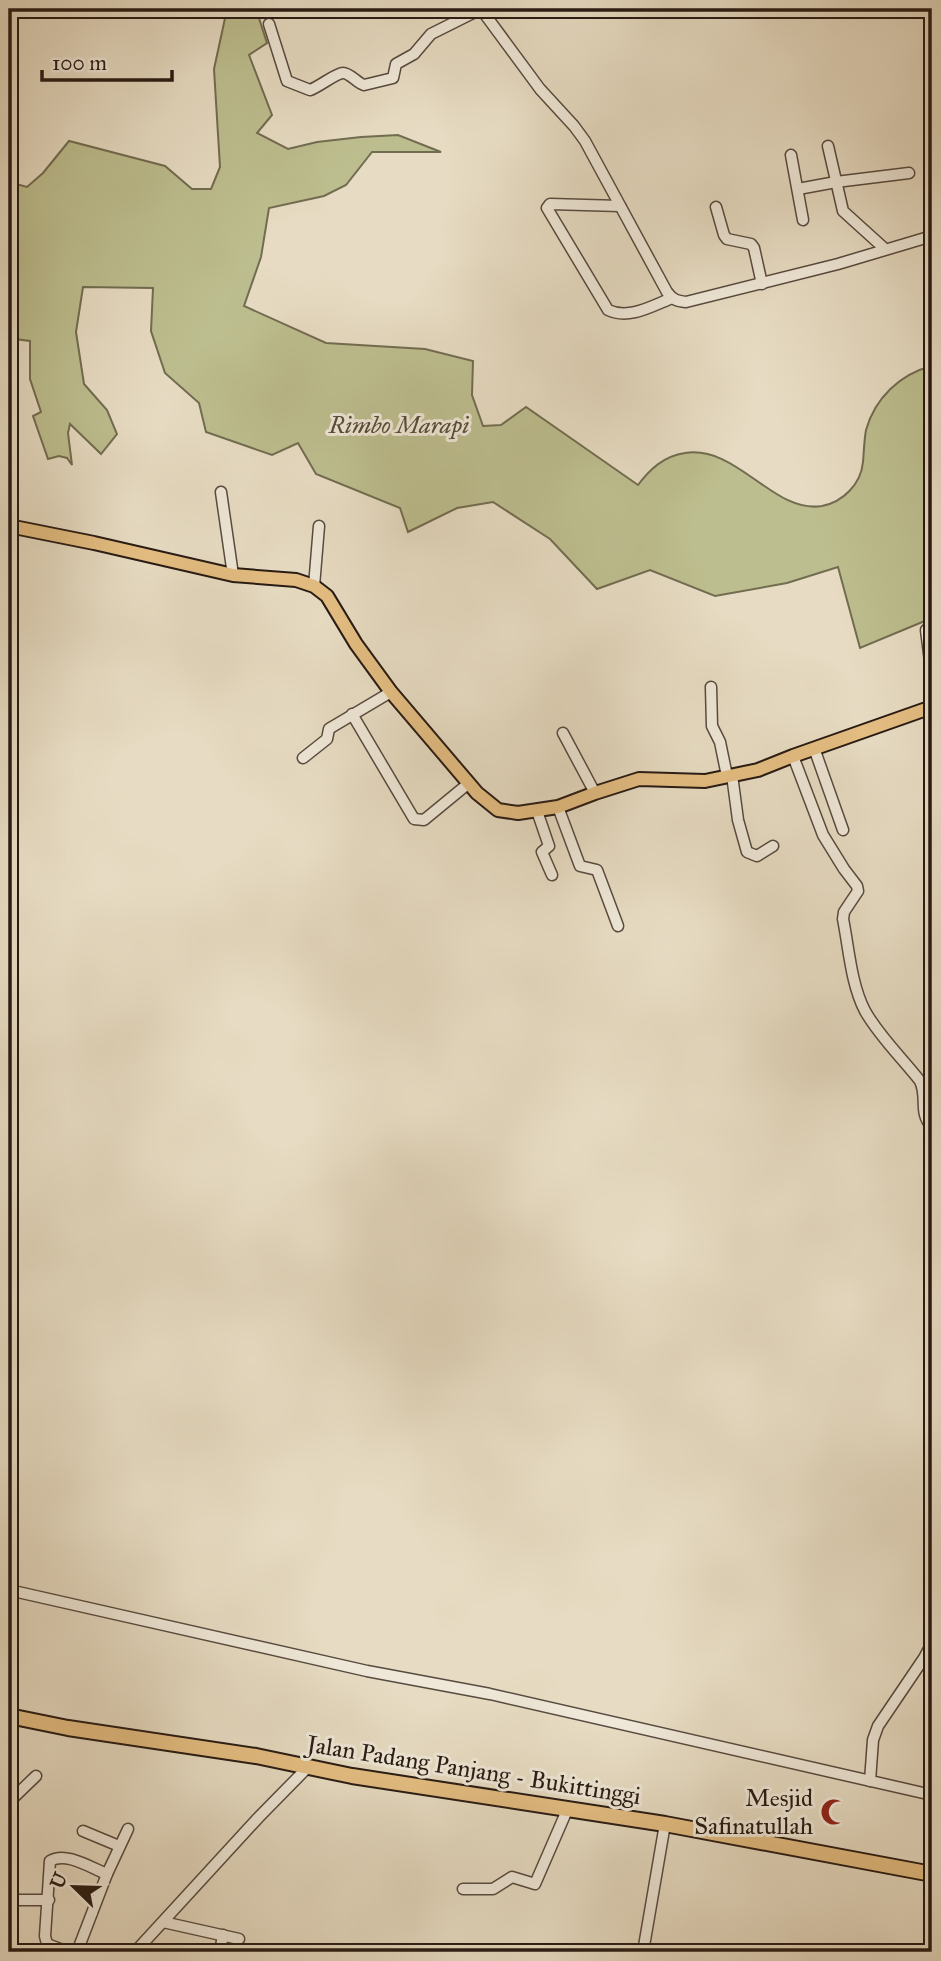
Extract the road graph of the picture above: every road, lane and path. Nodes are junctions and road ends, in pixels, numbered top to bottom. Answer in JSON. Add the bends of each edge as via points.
{"nodes":[{"id":1,"x":481,"y":9,"type":"edge"},
{"id":2,"x":269,"y":24,"type":"dead end"},
{"id":3,"x":828,"y":146,"type":"dead end"},
{"id":4,"x":791,"y":155,"type":"dead end"},
{"id":5,"x":909,"y":173,"type":"dead end"},
{"id":6,"x":836,"y":182,"type":"junction"},
{"id":7,"x":798,"y":189,"type":"junction"},
{"id":8,"x":620,"y":206,"type":"junction"},
{"id":9,"x":716,"y":207,"type":"dead end"},
{"id":10,"x":803,"y":220,"type":"dead end"},
{"id":11,"x":932,"y":236,"type":"edge"},
{"id":12,"x":884,"y":249,"type":"junction"},
{"id":13,"x":762,"y":284,"type":"junction"},
{"id":14,"x":672,"y":298,"type":"junction"},
{"id":15,"x":220,"y":492,"type":"dead end"},
{"id":16,"x":9,"y":526,"type":"edge"},
{"id":17,"x":319,"y":526,"type":"dead end"},
{"id":18,"x":233,"y":575,"type":"junction"},
{"id":19,"x":314,"y":586,"type":"junction"},
{"id":20,"x":926,"y":631,"type":"dead end"},
{"id":21,"x":932,"y":677,"type":"edge"},
{"id":22,"x":710,"y":687,"type":"dead end"},
{"id":23,"x":391,"y":692,"type":"junction"},
{"id":24,"x":932,"y":707,"type":"edge"},
{"id":25,"x":352,"y":714,"type":"junction"},
{"id":26,"x":563,"y":733,"type":"dead end"},
{"id":27,"x":814,"y":748,"type":"junction"},
{"id":28,"x":793,"y":756,"type":"junction"},
{"id":29,"x":303,"y":758,"type":"dead end"},
{"id":30,"x":729,"y":775,"type":"junction"},
{"id":31,"x":473,"y":788,"type":"junction"},
{"id":32,"x":595,"y":793,"type":"junction"},
{"id":33,"x":558,"y":807,"type":"junction"},
{"id":34,"x":537,"y":811,"type":"junction"},
{"id":35,"x":843,"y":830,"type":"dead end"},
{"id":36,"x":773,"y":846,"type":"dead end"},
{"id":37,"x":552,"y":875,"type":"dead end"},
{"id":38,"x":618,"y":926,"type":"dead end"},
{"id":39,"x":932,"y":1127,"type":"edge"},
{"id":40,"x":9,"y":1590,"type":"edge"},
{"id":41,"x":932,"y":1643,"type":"edge"},
{"id":42,"x":9,"y":1717,"type":"edge"},
{"id":43,"x":307,"y":1768,"type":"junction"},
{"id":44,"x":36,"y":1776,"type":"dead end"},
{"id":45,"x":870,"y":1781,"type":"junction"},
{"id":46,"x":932,"y":1796,"type":"edge"},
{"id":47,"x":9,"y":1802,"type":"edge"},
{"id":48,"x":568,"y":1808,"type":"junction"},
{"id":49,"x":665,"y":1824,"type":"junction"},
{"id":50,"x":128,"y":1829,"type":"dead end"},
{"id":51,"x":83,"y":1831,"type":"dead end"},
{"id":52,"x":119,"y":1846,"type":"junction"},
{"id":53,"x":9,"y":1868,"type":"edge"},
{"id":54,"x":107,"y":1874,"type":"junction"},
{"id":55,"x":932,"y":1874,"type":"edge"},
{"id":56,"x":463,"y":1889,"type":"dead end"},
{"id":57,"x":11,"y":1900,"type":"edge"},
{"id":58,"x":49,"y":1900,"type":"junction"},
{"id":59,"x":163,"y":1922,"type":"junction"},
{"id":60,"x":223,"y":1935,"type":"junction"},
{"id":61,"x":239,"y":1938,"type":"dead end"},
{"id":62,"x":68,"y":1952,"type":"edge"},
{"id":63,"x":77,"y":1952,"type":"edge"},
{"id":64,"x":135,"y":1952,"type":"edge"},
{"id":65,"x":220,"y":1952,"type":"edge"},
{"id":66,"x":643,"y":1952,"type":"edge"}],
"edges":[{"from":1,"to":2,"type":"street","via":[[430,34],[414,54],[396,65],[393,78],[364,85],[341,73],[310,90],[287,81]]},
{"from":1,"to":8,"type":"street","via":[[585,141]]},
{"from":3,"to":6,"type":"street"},
{"from":4,"to":7,"type":"street"},
{"from":5,"to":6,"type":"street"},
{"from":6,"to":7,"type":"street"},
{"from":6,"to":12,"type":"street","via":[[843,211]]},
{"from":7,"to":10,"type":"street"},
{"from":8,"to":14,"type":"street"},
{"from":8,"to":14,"type":"street","via":[[550,204],[547,208],[608,310],[628,314]]},
{"from":9,"to":13,"type":"street","via":[[727,239],[748,242],[754,248]]},
{"from":11,"to":12,"type":"street"},
{"from":12,"to":13,"type":"street"},
{"from":13,"to":14,"type":"street","via":[[686,302]]},
{"from":15,"to":18,"type":"street"},
{"from":16,"to":18,"type":"main road"},
{"from":17,"to":19,"type":"street"},
{"from":18,"to":19,"type":"main road","via":[[289,579]]},
{"from":19,"to":23,"type":"main road","via":[[327,596]]},
{"from":20,"to":21,"type":"street"},
{"from":22,"to":30,"type":"street","via":[[712,726]]},
{"from":23,"to":25,"type":"street"},
{"from":23,"to":31,"type":"main road"},
{"from":24,"to":27,"type":"main road"},
{"from":25,"to":29,"type":"street","via":[[329,729],[327,739]]},
{"from":25,"to":31,"type":"street","via":[[414,819],[424,820]]},
{"from":26,"to":32,"type":"street"},
{"from":27,"to":28,"type":"main road"},
{"from":27,"to":35,"type":"street"},
{"from":28,"to":30,"type":"main road"},
{"from":28,"to":39,"type":"street","via":[[823,835],[857,886],[843,919],[857,990],[877,1028],[923,1086],[925,1118]]},
{"from":30,"to":32,"type":"main road","via":[[705,782],[639,779]]},
{"from":30,"to":36,"type":"street","via":[[747,852],[757,856]]},
{"from":31,"to":34,"type":"main road","via":[[504,812]]},
{"from":32,"to":33,"type":"main road"},
{"from":33,"to":34,"type":"main road"},
{"from":33,"to":38,"type":"street","via":[[580,866],[597,870]]},
{"from":34,"to":37,"type":"street","via":[[549,846],[542,852]]},
{"from":40,"to":45,"type":"street"},
{"from":41,"to":45,"type":"street","via":[[878,1726]]},
{"from":42,"to":43,"type":"highway","name":"Jalan Padang Panjang - Bukittinggi"},
{"from":43,"to":48,"type":"highway","name":"Jalan Padang Panjang - Bukittinggi"},
{"from":43,"to":59,"type":"street"},
{"from":44,"to":47,"type":"street"},
{"from":45,"to":46,"type":"street"},
{"from":48,"to":49,"type":"highway","name":"Jalan Padang Panjang - Bukittinggi"},
{"from":48,"to":56,"type":"street","via":[[537,1883],[512,1877],[493,1889]]},
{"from":49,"to":55,"type":"highway","name":"Jalan Padang Panjang - Bukittinggi"},
{"from":49,"to":66,"type":"street"},
{"from":50,"to":52,"type":"street"},
{"from":51,"to":52,"type":"street"},
{"from":52,"to":54,"type":"street"},
{"from":53,"to":57,"type":"street"},
{"from":54,"to":58,"type":"street","via":[[56,1857],[50,1861]]},
{"from":54,"to":63,"type":"street"},
{"from":57,"to":58,"type":"street"},
{"from":58,"to":62,"type":"street","via":[[47,1944]]},
{"from":59,"to":60,"type":"street"},
{"from":59,"to":64,"type":"street"},
{"from":60,"to":61,"type":"street"},
{"from":60,"to":65,"type":"street"}]}
